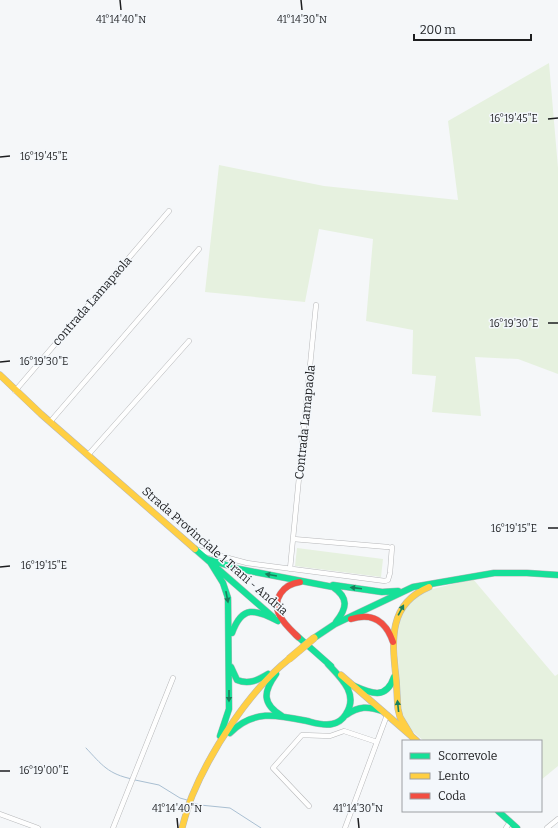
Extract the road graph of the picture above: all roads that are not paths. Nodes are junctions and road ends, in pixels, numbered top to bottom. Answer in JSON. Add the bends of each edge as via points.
{"nodes":[{"id":1,"x":169,"y":211,"type":"dead end"},
{"id":2,"x":199,"y":249,"type":"dead end"},
{"id":3,"x":316,"y":304,"type":"dead end"},
{"id":4,"x":189,"y":341,"type":"dead end"},
{"id":5,"x":0,"y":376,"type":"edge"},
{"id":6,"x":15,"y":391,"type":"junction"},
{"id":7,"x":50,"y":422,"type":"junction"},
{"id":8,"x":88,"y":456,"type":"junction"},
{"id":9,"x":293,"y":539,"type":"junction"},
{"id":10,"x":196,"y":550,"type":"junction"},
{"id":11,"x":209,"y":560,"type":"junction"},
{"id":12,"x":290,"y":569,"type":"junction"},
{"id":13,"x":558,"y":575,"type":"edge"},
{"id":14,"x":446,"y":581,"type":"junction"},
{"id":15,"x":310,"y":582,"type":"junction"},
{"id":16,"x":318,"y":584,"type":"junction"},
{"id":17,"x":408,"y":589,"type":"junction"},
{"id":18,"x":278,"y":621,"type":"junction"},
{"id":19,"x":335,"y":624,"type":"junction"},
{"id":20,"x":324,"y":631,"type":"junction"},
{"id":21,"x":298,"y":637,"type":"junction"},
{"id":22,"x":229,"y":641,"type":"junction"},
{"id":23,"x":394,"y":648,"type":"junction"},
{"id":24,"x":230,"y":657,"type":"junction"},
{"id":25,"x":287,"y":661,"type":"junction"},
{"id":26,"x":328,"y":664,"type":"junction"},
{"id":27,"x":274,"y":671,"type":"junction"},
{"id":28,"x":395,"y":671,"type":"junction"},
{"id":29,"x":173,"y":678,"type":"dead end"},
{"id":30,"x":352,"y":685,"type":"junction"},
{"id":31,"x":384,"y":713,"type":"junction"},
{"id":32,"x":346,"y":715,"type":"junction"},
{"id":33,"x":286,"y":718,"type":"junction"},
{"id":34,"x":415,"y":739,"type":"edge"},
{"id":35,"x":377,"y":742,"type":"junction"},
{"id":36,"x":218,"y":747,"type":"junction"},
{"id":37,"x":213,"y":754,"type":"junction"},
{"id":38,"x":309,"y":806,"type":"dead end"},
{"id":39,"x":499,"y":812,"type":"edge"},
{"id":40,"x":0,"y":814,"type":"edge"},
{"id":41,"x":558,"y":819,"type":"edge"},
{"id":42,"x":508,"y":826,"type":"edge"},
{"id":43,"x":38,"y":828,"type":"edge"},
{"id":44,"x":113,"y":828,"type":"edge"},
{"id":45,"x":182,"y":828,"type":"edge"},
{"id":46,"x":345,"y":828,"type":"edge"},
{"id":47,"x":517,"y":828,"type":"edge"},
{"id":48,"x":547,"y":828,"type":"edge"}],
"edges":[{"from":1,"to":6,"type":"street","name":"contrada Lamapaola"},
{"from":2,"to":7,"type":"street"},
{"from":3,"to":9,"type":"street","name":"Contrada Lamapaola"},
{"from":4,"to":8,"type":"street"},
{"from":5,"to":6,"type":"main road","name":"Strada Provinciale 1 Trani - Andria"},
{"from":6,"to":7,"type":"main road","name":"Strada Provinciale 1 Trani - Andria"},
{"from":7,"to":8,"type":"main road","name":"Strada Provinciale 1 Trani - Andria"},
{"from":8,"to":10,"type":"main road","name":"Strada Provinciale 1 Trani - Andria"},
{"from":9,"to":12,"type":"street","name":"Contrada Lamapaola"},
{"from":9,"to":12,"type":"street","via":[[390,547],[390,573],[388,580],[385,581]]},
{"from":10,"to":11,"type":"main road","name":"Strada Provinciale 1 Trani - Andria"},
{"from":10,"to":12,"type":"street","via":[[247,563]]},
{"from":15,"to":11,"type":"main road","one_way":true,"via":[[239,569]]},
{"from":11,"to":18,"type":"main road","name":"Strada Provinciale 1 Trani - Andria"},
{"from":11,"to":22,"type":"main road","one_way":true,"via":[[227,593]]},
{"from":13,"to":14,"type":"main road","via":[[494,574]]},
{"from":14,"to":17,"type":"main road"},
{"from":23,"to":14,"type":"main road","one_way":true,"via":[[396,624],[404,604],[422,590]]},
{"from":15,"to":16,"type":"main road"},
{"from":15,"to":21,"type":"main road","via":[[289,585],[282,590],[278,598],[278,613]]},
{"from":17,"to":16,"type":"main road","one_way":true,"via":[[382,592]]},
{"from":16,"to":19,"type":"main road","via":[[333,587],[344,597],[345,604]]},
{"from":17,"to":19,"type":"main road"},
{"from":18,"to":21,"type":"main road","name":"Strada Provinciale 1 Trani - Andria"},
{"from":18,"to":22,"type":"main road","via":[[262,612],[243,614],[236,622]]},
{"from":19,"to":20,"type":"main road"},
{"from":20,"to":23,"type":"main road","via":[[356,617],[370,617],[386,627],[392,636]]},
{"from":20,"to":25,"type":"main road","bridge":true},
{"from":21,"to":26,"type":"main road","name":"Strada Provinciale 1 Trani - Andria"},
{"from":22,"to":24,"type":"main road"},
{"from":23,"to":28,"type":"main road"},
{"from":24,"to":27,"type":"main road","via":[[237,680],[244,683],[257,680]]},
{"from":24,"to":37,"type":"main road","one_way":true,"via":[[227,718]]},
{"from":25,"to":27,"type":"main road"},
{"from":25,"to":33,"type":"main road","via":[[270,684],[266,696],[272,710]]},
{"from":26,"to":30,"type":"main road","name":"Strada Provinciale 1 Trani - Andria"},
{"from":26,"to":32,"type":"main road","via":[[349,691],[351,698]]},
{"from":27,"to":36,"type":"main road","via":[[245,705]]},
{"from":28,"to":30,"type":"main road","via":[[393,684],[381,693],[371,693]]},
{"from":34,"to":28,"type":"main road","one_way":true,"via":[[398,713]]},
{"from":29,"to":44,"type":"street"},
{"from":30,"to":31,"type":"main road","name":"Strada Provinciale 1 Trani - Andria"},
{"from":31,"to":32,"type":"main road","via":[[364,706]]},
{"from":31,"to":34,"type":"main road","name":"Strada Provinciale 1 Trani - Andria"},
{"from":31,"to":35,"type":"street"},
{"from":32,"to":33,"type":"main road","via":[[342,720],[330,725]]},
{"from":33,"to":36,"type":"main road","via":[[262,716],[245,720]]},
{"from":35,"to":38,"type":"street","via":[[344,731],[330,736],[300,736],[273,768]]},
{"from":35,"to":46,"type":"street"},
{"from":36,"to":37,"type":"main road"},
{"from":37,"to":45,"type":"main road","via":[[192,796]]},
{"from":39,"to":42,"type":"main road"},
{"from":40,"to":43,"type":"street"},
{"from":41,"to":48,"type":"street"},
{"from":42,"to":47,"type":"main road"}]}
